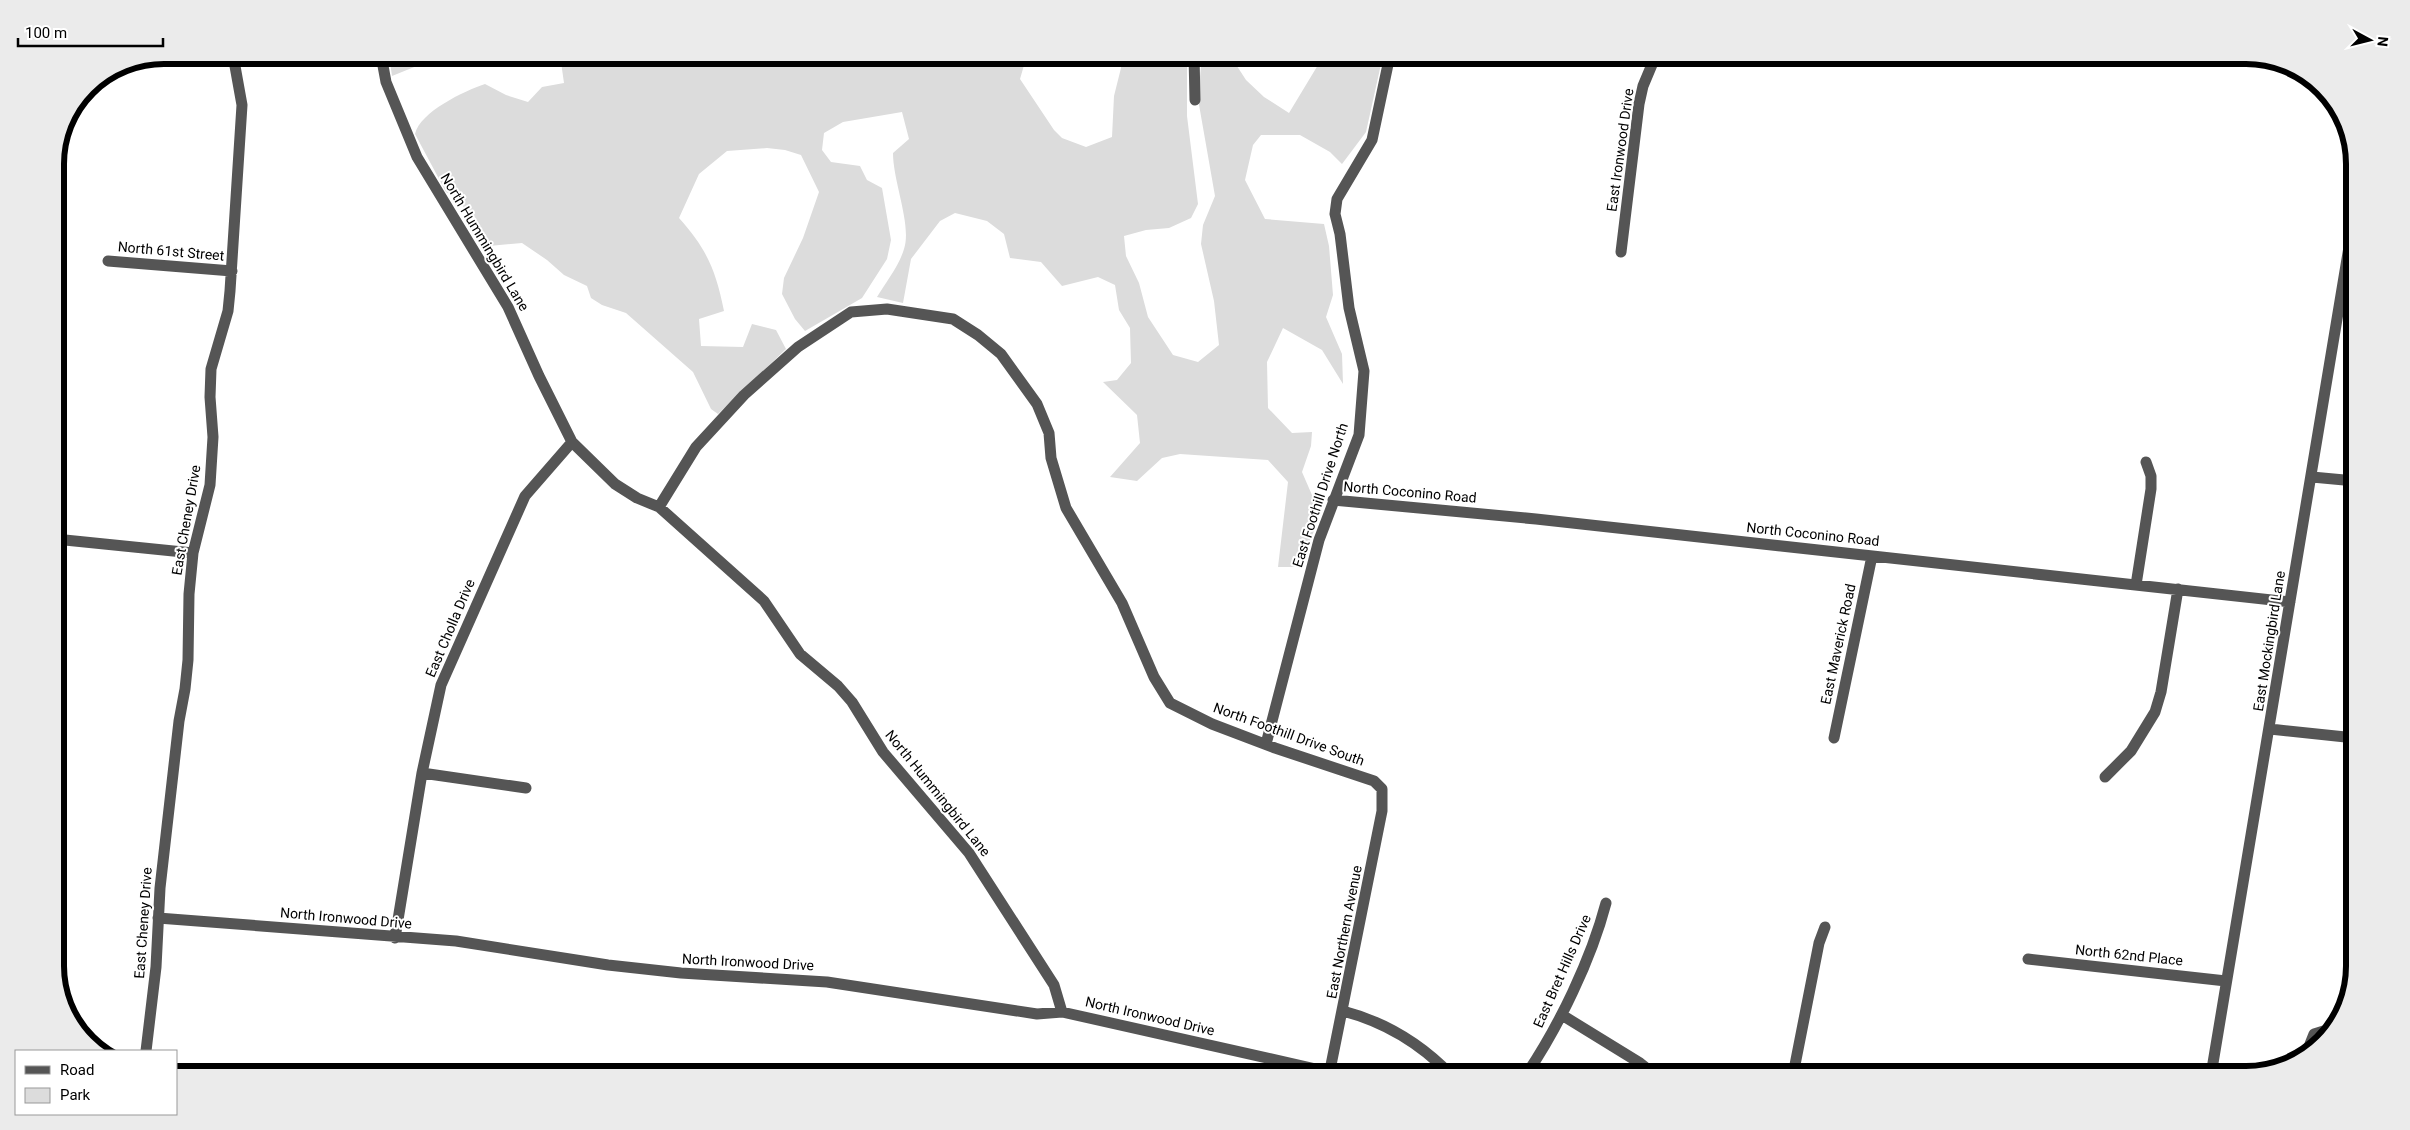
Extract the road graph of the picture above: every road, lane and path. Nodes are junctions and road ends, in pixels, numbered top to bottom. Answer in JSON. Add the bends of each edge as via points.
{"nodes":[{"id":1,"x":235,"y":64,"type":"edge"},
{"id":2,"x":383,"y":64,"type":"edge"},
{"id":3,"x":1194,"y":64,"type":"edge"},
{"id":4,"x":1388,"y":64,"type":"edge"},
{"id":5,"x":1652,"y":64,"type":"edge"},
{"id":6,"x":1195,"y":100,"type":"dead end"},
{"id":7,"x":1621,"y":252,"type":"dead end"},
{"id":8,"x":108,"y":261,"type":"dead end"},
{"id":9,"x":2346,"y":267,"type":"edge"},
{"id":10,"x":232,"y":271,"type":"junction"},
{"id":11,"x":572,"y":442,"type":"junction"},
{"id":12,"x":2146,"y":462,"type":"dead end"},
{"id":13,"x":2312,"y":477,"type":"junction"},
{"id":14,"x":2346,"y":480,"type":"edge"},
{"id":15,"x":1333,"y":500,"type":"junction"},
{"id":16,"x":659,"y":507,"type":"junction"},
{"id":17,"x":64,"y":540,"type":"edge"},
{"id":18,"x":193,"y":553,"type":"junction"},
{"id":19,"x":1872,"y":556,"type":"junction"},
{"id":20,"x":2136,"y":585,"type":"junction"},
{"id":21,"x":2178,"y":590,"type":"junction"},
{"id":22,"x":2290,"y":602,"type":"junction"},
{"id":23,"x":2270,"y":729,"type":"junction"},
{"id":24,"x":2346,"y":737,"type":"edge"},
{"id":25,"x":1834,"y":738,"type":"dead end"},
{"id":26,"x":1266,"y":744,"type":"junction"},
{"id":27,"x":422,"y":773,"type":"junction"},
{"id":28,"x":2105,"y":777,"type":"dead end"},
{"id":29,"x":526,"y":788,"type":"dead end"},
{"id":30,"x":1383,"y":795,"type":"joint"},
{"id":31,"x":1606,"y":903,"type":"dead end"},
{"id":32,"x":158,"y":918,"type":"junction"},
{"id":33,"x":1825,"y":927,"type":"dead end"},
{"id":34,"x":395,"y":938,"type":"junction"},
{"id":35,"x":2028,"y":959,"type":"dead end"},
{"id":36,"x":2226,"y":981,"type":"junction"},
{"id":37,"x":1343,"y":1011,"type":"junction"},
{"id":38,"x":1062,"y":1012,"type":"junction"},
{"id":39,"x":1562,"y":1015,"type":"junction"},
{"id":40,"x":2321,"y":1032,"type":"edge"},
{"id":41,"x":2311,"y":1042,"type":"edge"},
{"id":42,"x":146,"y":1050,"type":"edge"},
{"id":43,"x":1295,"y":1066,"type":"edge"},
{"id":44,"x":1331,"y":1066,"type":"edge"},
{"id":45,"x":1443,"y":1066,"type":"edge"},
{"id":46,"x":1531,"y":1066,"type":"edge"},
{"id":47,"x":1644,"y":1066,"type":"edge"},
{"id":48,"x":1795,"y":1066,"type":"edge"},
{"id":49,"x":2212,"y":1066,"type":"edge"}],
"edges":[{"from":1,"to":10,"type":"street","name":"East Cheney Drive","via":[[242,105]]},
{"from":2,"to":11,"type":"street","name":"North Hummingbird Lane","via":[[386,82],[417,157],[508,307]]},
{"from":3,"to":6,"type":"street"},
{"from":4,"to":15,"type":"street","name":"East Foothill Drive North","via":[[1372,140],[1337,199],[1335,214],[1348,299],[1364,371],[1359,435]]},
{"from":5,"to":7,"type":"street","name":"East Ironwood Drive","via":[[1639,104]]},
{"from":8,"to":10,"type":"street","name":"North 61st Street"},
{"from":9,"to":13,"type":"street","name":"East Mockingbird Lane"},
{"from":10,"to":18,"type":"street","name":"East Cheney Drive","via":[[228,311],[211,369],[213,437],[210,485]]},
{"from":11,"to":16,"type":"street","name":"North Hummingbird Lane","via":[[615,484]]},
{"from":11,"to":27,"type":"street","name":"East Cholla Drive","via":[[525,496],[483,587],[441,685]]},
{"from":12,"to":20,"type":"street","via":[[2151,489]]},
{"from":13,"to":14,"type":"street"},
{"from":13,"to":22,"type":"street","name":"East Mockingbird Lane"},
{"from":15,"to":19,"type":"street","name":"North Coconino Road"},
{"from":15,"to":26,"type":"street","name":"East Foothill Drive North","via":[[1319,540]]},
{"from":16,"to":26,"type":"street","name":"North Foothill Drive South","via":[[696,447],[744,396],[798,347],[851,312],[887,309],[953,319],[1001,354],[1037,404],[1049,434],[1066,508],[1122,603],[1154,677],[1170,703],[1212,724]]},
{"from":16,"to":38,"type":"street","name":"North Hummingbird Lane","via":[[764,602],[800,654],[852,702],[883,752],[969,853],[1054,985]]},
{"from":17,"to":18,"type":"street"},
{"from":18,"to":32,"type":"street","name":"East Cheney Drive","via":[[188,660]]},
{"from":19,"to":20,"type":"street","name":"North Coconino Road"},
{"from":19,"to":25,"type":"street","name":"East Maverick Road"},
{"from":20,"to":21,"type":"street","name":"North Coconino Road"},
{"from":21,"to":22,"type":"street","name":"North Coconino Road"},
{"from":21,"to":28,"type":"street","via":[[2154,712],[2131,751]]},
{"from":22,"to":23,"type":"street","name":"East Mockingbird Lane"},
{"from":23,"to":24,"type":"street"},
{"from":23,"to":36,"type":"street","name":"East Mockingbird Lane"},
{"from":26,"to":30,"type":"street","name":"North Foothill Drive South","via":[[1374,781]]},
{"from":27,"to":29,"type":"street"},
{"from":27,"to":34,"type":"street","name":"East Cholla Drive"},
{"from":30,"to":37,"type":"street","name":"East Northern Avenue"},
{"from":31,"to":39,"type":"street","name":"East Bret Hills Drive"},
{"from":32,"to":34,"type":"street","name":"North Ironwood Drive"},
{"from":32,"to":42,"type":"street","name":"East Cheney Drive"},
{"from":33,"to":48,"type":"street"},
{"from":34,"to":38,"type":"street","name":"North Ironwood Drive","via":[[456,941],[596,964],[681,973],[827,982],[1037,1014]]},
{"from":35,"to":36,"type":"street","name":"North 62nd Place"},
{"from":36,"to":49,"type":"street","name":"East Mockingbird Lane"},
{"from":37,"to":44,"type":"street","name":"East Northern Avenue"},
{"from":37,"to":45,"type":"street","via":[[1387,1026]]},
{"from":38,"to":43,"type":"street","name":"North Ironwood Drive"},
{"from":39,"to":46,"type":"street","name":"East Bret Hills Drive"},
{"from":39,"to":47,"type":"street"},
{"from":40,"to":41,"type":"street","via":[[2314,1034]]}]}
